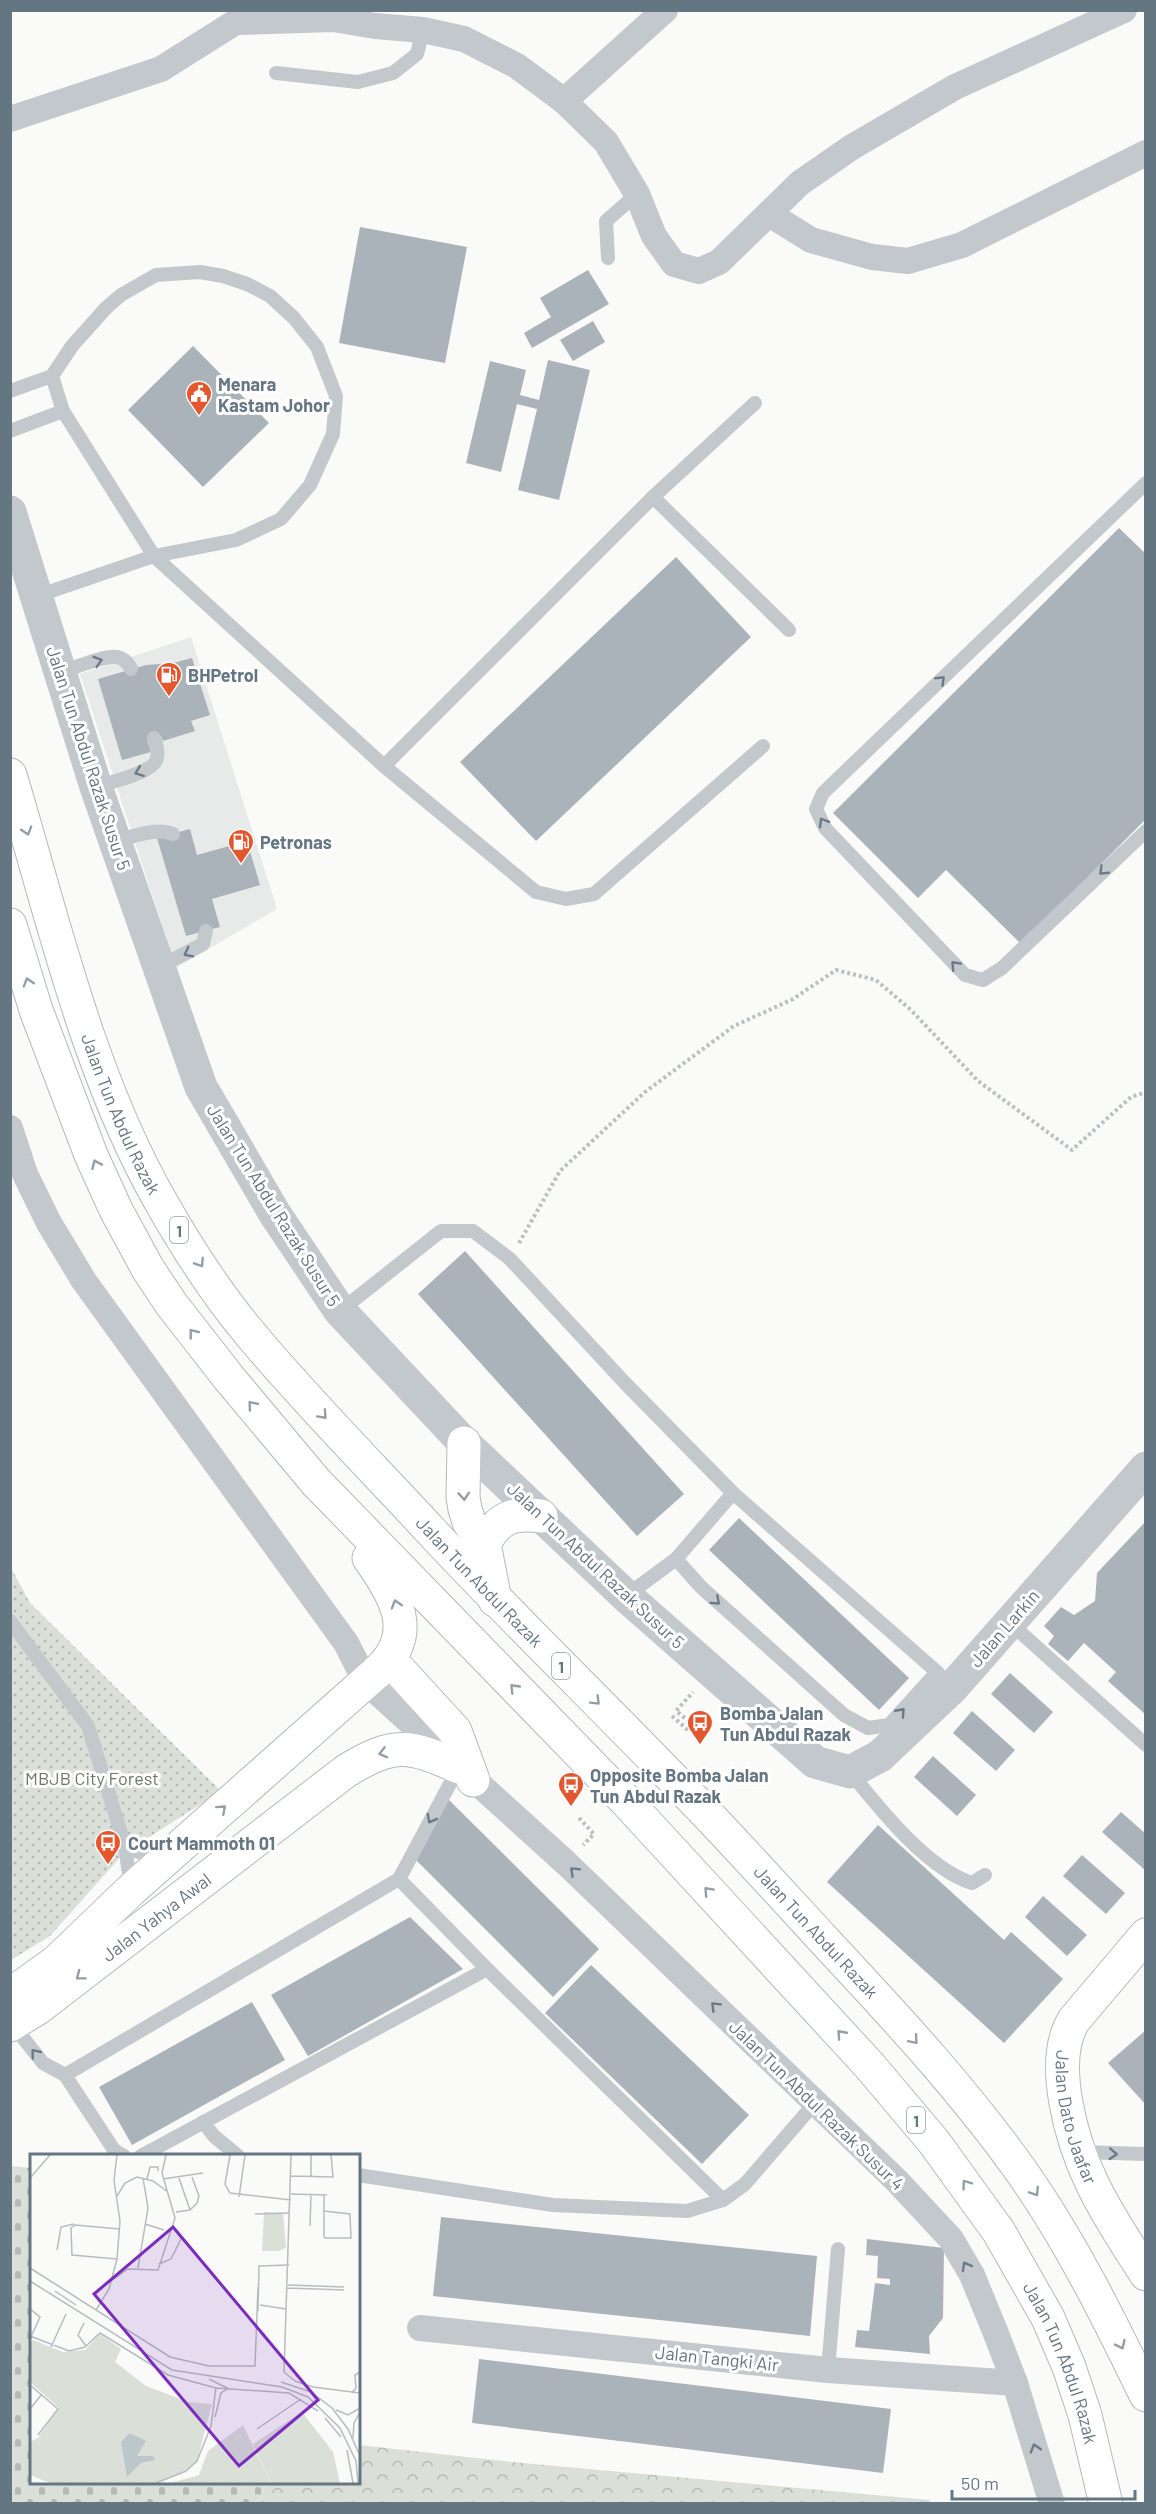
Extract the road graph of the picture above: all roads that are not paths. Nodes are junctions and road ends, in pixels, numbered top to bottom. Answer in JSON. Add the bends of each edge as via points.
{"nodes":[{"id":1,"x":665,"y":10,"type":"edge"},
{"id":2,"x":1124,"y":10,"type":"edge"},
{"id":3,"x":331,"y":14,"type":"edge"},
{"id":4,"x":245,"y":16,"type":"edge"},
{"id":5,"x":423,"y":30,"type":"junction"},
{"id":6,"x":276,"y":73,"type":"dead end"},
{"id":7,"x":564,"y":101,"type":"junction"},
{"id":8,"x":10,"y":119,"type":"edge"},
{"id":9,"x":1146,"y":153,"type":"edge"},
{"id":10,"x":637,"y":194,"type":"junction"},
{"id":11,"x":769,"y":214,"type":"junction"},
{"id":12,"x":608,"y":258,"type":"dead end"},
{"id":13,"x":52,"y":376,"type":"junction"},
{"id":14,"x":10,"y":391,"type":"edge"},
{"id":15,"x":755,"y":404,"type":"dead end"},
{"id":16,"x":63,"y":411,"type":"junction"},
{"id":17,"x":10,"y":431,"type":"edge"},
{"id":18,"x":1146,"y":483,"type":"edge"},
{"id":19,"x":653,"y":497,"type":"junction"},
{"id":20,"x":10,"y":512,"type":"edge"},
{"id":21,"x":154,"y":556,"type":"junction"},
{"id":22,"x":37,"y":596,"type":"junction"},
{"id":23,"x":789,"y":630,"type":"dead end"},
{"id":24,"x":131,"y":669,"type":"dead end"},
{"id":25,"x":61,"y":672,"type":"junction"},
{"id":26,"x":154,"y":738,"type":"dead end"},
{"id":27,"x":763,"y":746,"type":"dead end"},
{"id":28,"x":384,"y":766,"type":"junction"},
{"id":29,"x":10,"y":775,"type":"edge"},
{"id":30,"x":96,"y":787,"type":"junction"},
{"id":31,"x":1146,"y":831,"type":"edge"},
{"id":32,"x":173,"y":834,"type":"dead end"},
{"id":33,"x":115,"y":841,"type":"junction"},
{"id":34,"x":10,"y":925,"type":"edge"},
{"id":35,"x":206,"y":931,"type":"dead end"},
{"id":36,"x":159,"y":967,"type":"junction"},
{"id":37,"x":10,"y":1128,"type":"edge"},
{"id":38,"x":340,"y":1311,"type":"junction"},
{"id":39,"x":464,"y":1443,"type":"junction"},
{"id":40,"x":1146,"y":1468,"type":"edge"},
{"id":41,"x":316,"y":1482,"type":"junction"},
{"id":42,"x":733,"y":1493,"type":"junction"},
{"id":43,"x":541,"y":1516,"type":"junction"},
{"id":44,"x":484,"y":1544,"type":"junction"},
{"id":45,"x":676,"y":1558,"type":"junction"},
{"id":46,"x":626,"y":1596,"type":"junction"},
{"id":47,"x":495,"y":1600,"type":"junction"},
{"id":48,"x":10,"y":1621,"type":"edge"},
{"id":49,"x":1009,"y":1622,"type":"junction"},
{"id":50,"x":378,"y":1671,"type":"junction"},
{"id":51,"x":945,"y":1680,"type":"junction"},
{"id":52,"x":1146,"y":1745,"type":"edge"},
{"id":53,"x":850,"y":1772,"type":"junction"},
{"id":54,"x":466,"y":1774,"type":"junction"},
{"id":55,"x":125,"y":1846,"type":"junction"},
{"id":56,"x":163,"y":1862,"type":"junction"},
{"id":57,"x":985,"y":1875,"type":"dead end"},
{"id":58,"x":399,"y":1879,"type":"junction"},
{"id":59,"x":131,"y":1890,"type":"junction"},
{"id":60,"x":1142,"y":1947,"type":"edge"},
{"id":61,"x":487,"y":1969,"type":"junction"},
{"id":62,"x":11,"y":2015,"type":"edge"},
{"id":63,"x":65,"y":2075,"type":"junction"},
{"id":64,"x":814,"y":2104,"type":"junction"},
{"id":65,"x":203,"y":2122,"type":"junction"},
{"id":66,"x":1080,"y":2152,"type":"junction"},
{"id":67,"x":121,"y":2154,"type":"edge"},
{"id":68,"x":145,"y":2154,"type":"edge"},
{"id":69,"x":236,"y":2154,"type":"edge"},
{"id":70,"x":1146,"y":2154,"type":"edge"},
{"id":71,"x":360,"y":2175,"type":"edge"},
{"id":72,"x":723,"y":2200,"type":"junction"},
{"id":73,"x":838,"y":2249,"type":"dead end"},
{"id":74,"x":1146,"y":2274,"type":"edge"},
{"id":75,"x":420,"y":2328,"type":"dead end"},
{"id":76,"x":828,"y":2370,"type":"junction"},
{"id":77,"x":1015,"y":2383,"type":"junction"},
{"id":78,"x":1146,"y":2395,"type":"edge"},
{"id":79,"x":1052,"y":2504,"type":"edge"},
{"id":80,"x":1106,"y":2504,"type":"edge"}],
"edges":[{"from":1,"to":7,"type":"street"},
{"from":2,"to":11,"type":"street","via":[[955,87],[852,147],[800,183]]},
{"from":3,"to":4,"type":"street"},
{"from":3,"to":5,"type":"street","via":[[375,26]]},
{"from":4,"to":8,"type":"street","via":[[161,69]]},
{"from":5,"to":6,"type":"lane","via":[[417,54],[393,73],[358,82]]},
{"from":5,"to":7,"type":"street","via":[[464,39],[518,66]]},
{"from":7,"to":10,"type":"street","via":[[606,142]]},
{"from":9,"to":11,"type":"street","via":[[962,245],[908,261],[872,257],[811,240]]},
{"from":10,"to":11,"type":"street","via":[[654,236],[674,264],[699,271],[719,262]]},
{"from":10,"to":12,"type":"lane","via":[[606,221]]},
{"from":13,"to":14,"type":"lane"},
{"from":13,"to":16,"type":"lane"},
{"from":13,"to":21,"type":"lane","via":[[88,326],[121,295],[156,275],[175,272],[200,272],[247,284],[270,296],[317,347],[336,396],[333,434],[310,485],[281,519],[236,540]]},
{"from":15,"to":19,"type":"lane"},
{"from":16,"to":17,"type":"lane"},
{"from":16,"to":21,"type":"lane"},
{"from":31,"to":18,"type":"lane","one_way":true,"via":[[1002,968],[983,980],[964,975],[825,828],[816,809],[823,793]]},
{"from":19,"to":23,"type":"lane"},
{"from":19,"to":28,"type":"lane"},
{"from":20,"to":22,"type":"street","name":"Jalan Tun Abdul Razak Susur 5"},
{"from":21,"to":22,"type":"lane"},
{"from":21,"to":28,"type":"lane"},
{"from":22,"to":25,"type":"street","name":"Jalan Tun Abdul Razak Susur 5"},
{"from":25,"to":24,"type":"lane","one_way":true,"via":[[108,657],[126,661]]},
{"from":25,"to":30,"type":"street","name":"Jalan Tun Abdul Razak Susur 5"},
{"from":26,"to":30,"type":"lane","one_way":true,"via":[[158,756],[154,764]]},
{"from":27,"to":28,"type":"lane","via":[[594,894],[566,899],[536,892]]},
{"from":29,"to":47,"type":"main road","name":"Jalan Tun Abdul Razak","number":"1","one_way":true,"via":[[100,1064],[162,1203],[248,1332]]},
{"from":30,"to":33,"type":"street","name":"Jalan Tun Abdul Razak Susur 5"},
{"from":32,"to":33,"type":"lane","via":[[156,832]]},
{"from":33,"to":36,"type":"street","name":"Jalan Tun Abdul Razak Susur 5"},
{"from":41,"to":34,"type":"main road","name":"Jalan Tun Abdul Razak","number":"1","one_way":true,"via":[[192,1332],[148,1269],[91,1155],[36,1010]]},
{"from":35,"to":36,"type":"lane","one_way":true,"via":[[203,945]]},
{"from":36,"to":38,"type":"street","name":"Jalan Tun Abdul Razak Susur 5","via":[[201,1087],[270,1206]]},
{"from":37,"to":50,"type":"street","via":[[25,1174],[84,1281],[346,1643]]},
{"from":38,"to":39,"type":"street","name":"Jalan Tun Abdul Razak Susur 5"},
{"from":38,"to":42,"type":"lane","via":[[441,1231],[473,1231],[510,1259]]},
{"from":39,"to":43,"type":"street","name":"Jalan Tun Abdul Razak Susur 5"},
{"from":39,"to":44,"type":"main road","one_way":true,"via":[[465,1509]]},
{"from":40,"to":49,"type":"street","name":"Jalan Larkin"},
{"from":50,"to":41,"type":"main road","one_way":true,"via":[[400,1636],[398,1608],[390,1588]]},
{"from":80,"to":41,"type":"main road","name":"Jalan Tun Abdul Razak","number":"1","one_way":true,"via":[[1085,2415],[1048,2318],[999,2232],[940,2151],[869,2065],[625,1800]]},
{"from":42,"to":45,"type":"lane"},
{"from":42,"to":51,"type":"lane"},
{"from":43,"to":44,"type":"main road","via":[[524,1513],[509,1517],[498,1523]]},
{"from":43,"to":46,"type":"street","name":"Jalan Tun Abdul Razak Susur 5"},
{"from":44,"to":47,"type":"main road"},
{"from":45,"to":46,"type":"lane"},
{"from":45,"to":51,"type":"lane","one_way":true,"via":[[700,1587],[844,1715],[868,1728],[889,1725]]},
{"from":46,"to":53,"type":"street","name":"Jalan Tun Abdul Razak Susur 5","via":[[815,1762]]},
{"from":47,"to":78,"type":"main road","name":"Jalan Tun Abdul Razak","number":"1","one_way":true,"via":[[762,1872],[966,2100],[1026,2177],[1072,2251]]},
{"from":48,"to":55,"type":"lane","via":[[88,1726]]},
{"from":49,"to":51,"type":"street","name":"Jalan Larkin"},
{"from":49,"to":52,"type":"lane"},
{"from":50,"to":54,"type":"main road","via":[[455,1731]]},
{"from":56,"to":50,"type":"main road","name":"Jalan Yahya Awal","one_way":true},
{"from":51,"to":53,"type":"street","name":"Jalan Larkin","via":[[880,1756]]},
{"from":53,"to":57,"type":"lane","via":[[883,1813],[948,1872],[972,1883]]},
{"from":54,"to":58,"type":"lane","one_way":true},
{"from":54,"to":62,"type":"main road","name":"Jalan Yahya Awal","one_way":true,"via":[[420,1750],[396,1750],[368,1758],[48,2001]]},
{"from":64,"to":54,"type":"street","name":"Jalan Tun Abdul Razak Susur 4","one_way":true,"via":[[583,1879]]},
{"from":55,"to":56,"type":"lane"},
{"from":55,"to":59,"type":"lane"},
{"from":56,"to":59,"type":"main road","name":"Jalan Yahya Awal"},
{"from":58,"to":61,"type":"lane"},
{"from":58,"to":63,"type":"lane"},
{"from":59,"to":62,"type":"main road","name":"Jalan Yahya Awal","via":[[56,1962]]},
{"from":60,"to":66,"type":"main road","name":"Jalan Dato Jaafar","via":[[1094,1994],[1065,2033],[1063,2080]]},
{"from":61,"to":65,"type":"lane"},
{"from":61,"to":72,"type":"lane"},
{"from":63,"to":62,"type":"lane","one_way":true,"via":[[44,2063]]},
{"from":63,"to":67,"type":"lane","via":[[114,2150]]},
{"from":64,"to":72,"type":"lane","via":[[745,2184]]},
{"from":77,"to":64,"type":"street","name":"Jalan Tun Abdul Razak Susur 4","one_way":true,"via":[[972,2275],[951,2239]]},
{"from":65,"to":68,"type":"lane"},
{"from":65,"to":69,"type":"lane"},
{"from":66,"to":70,"type":"lane","one_way":true},
{"from":66,"to":74,"type":"main road","name":"Jalan Dato Jaafar","via":[[1106,2210]]},
{"from":71,"to":72,"type":"lane","via":[[553,2205],[687,2211]]},
{"from":73,"to":76,"type":"lane"},
{"from":75,"to":76,"type":"street","name":"Jalan Tangki Air"},
{"from":76,"to":77,"type":"street","name":"Jalan Tangki Air"},
{"from":79,"to":77,"type":"street","name":"Jalan Tun Abdul Razak Susur 4","one_way":true}]}
